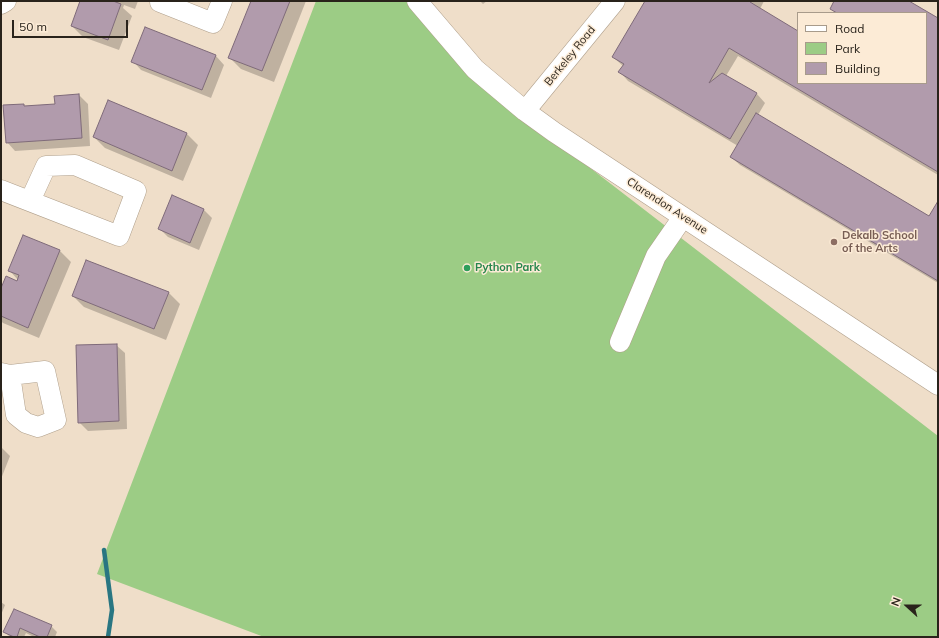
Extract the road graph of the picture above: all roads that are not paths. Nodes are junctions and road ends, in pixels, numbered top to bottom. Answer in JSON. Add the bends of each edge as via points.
{"nodes":[{"id":1,"x":6,"y":1,"type":"edge"},
{"id":2,"x":160,"y":1,"type":"edge"},
{"id":3,"x":222,"y":1,"type":"edge"},
{"id":4,"x":417,"y":1,"type":"edge"},
{"id":5,"x":615,"y":1,"type":"edge"},
{"id":6,"x":1,"y":4,"type":"edge"},
{"id":7,"x":525,"y":111,"type":"junction"},
{"id":8,"x":1,"y":190,"type":"edge"},
{"id":9,"x":30,"y":201,"type":"junction"},
{"id":10,"x":683,"y":217,"type":"junction"},
{"id":11,"x":620,"y":342,"type":"dead end"},
{"id":12,"x":938,"y":385,"type":"edge"}],
"edges":[{"from":1,"to":6,"type":"street"},
{"from":2,"to":3,"type":"street","via":[[213,23]]},
{"from":4,"to":7,"type":"street","name":"Clarendon Avenue","via":[[475,69]]},
{"from":5,"to":7,"type":"street","name":"Berkeley Road"},
{"from":7,"to":10,"type":"street","name":"Clarendon Avenue"},
{"from":8,"to":9,"type":"street"},
{"from":9,"to":9,"type":"street","via":[[118,236],[136,191],[76,165],[46,166]]},
{"from":10,"to":11,"type":"street","via":[[656,256]]},
{"from":10,"to":12,"type":"street","name":"Clarendon Avenue"}]}
